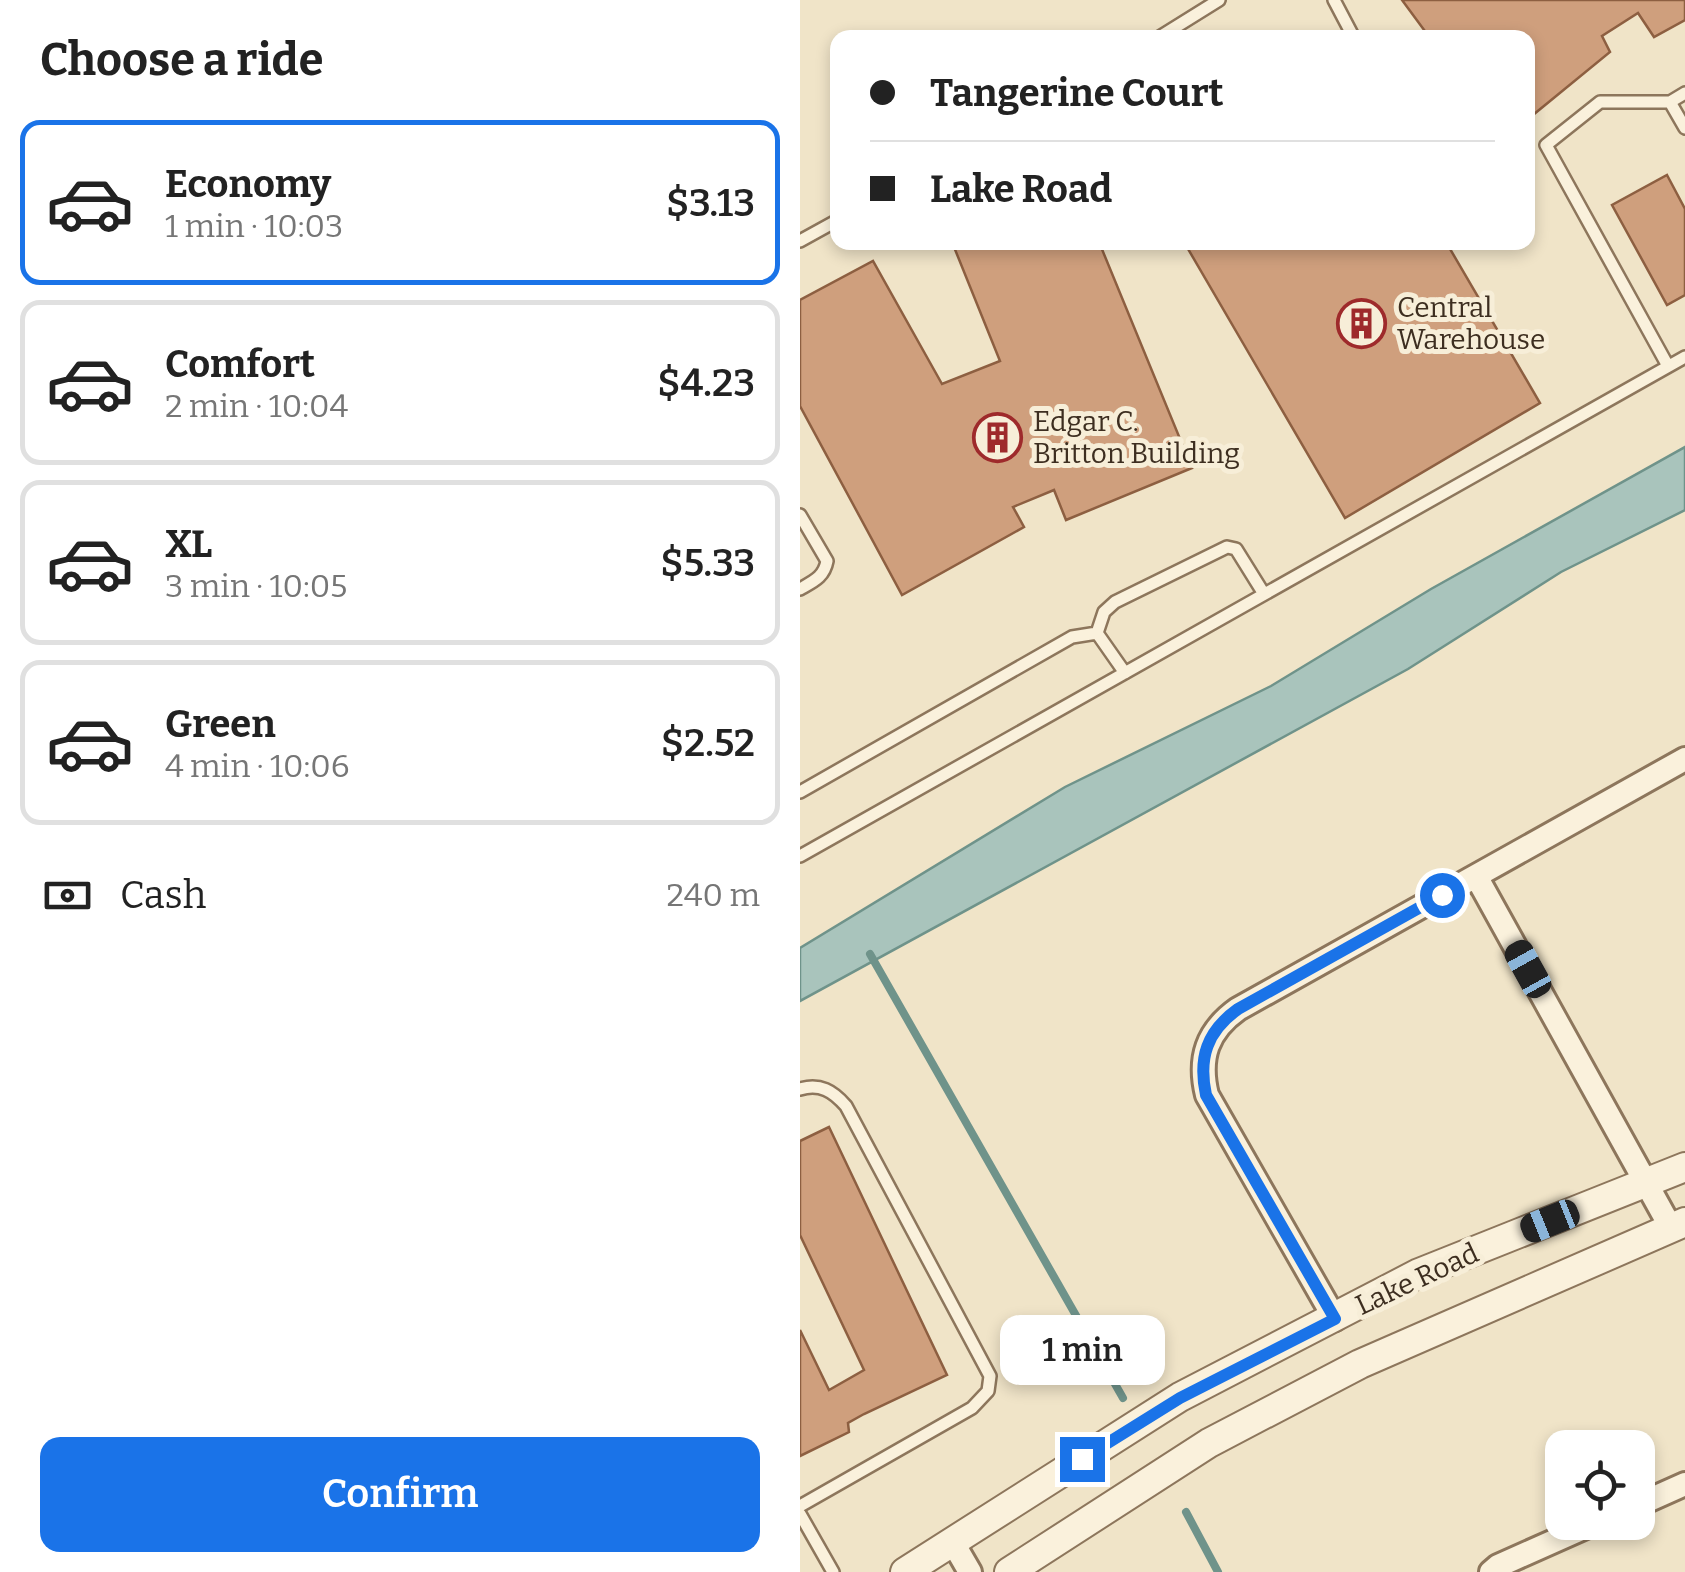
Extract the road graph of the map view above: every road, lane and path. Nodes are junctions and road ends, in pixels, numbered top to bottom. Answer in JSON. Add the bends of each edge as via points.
{"nodes":[{"id":1,"x":1219,"y":0,"type":"edge"},
{"id":2,"x":1334,"y":0,"type":"edge"},
{"id":3,"x":1171,"y":30,"type":"edge"},
{"id":4,"x":1350,"y":30,"type":"edge"},
{"id":5,"x":1685,"y":93,"type":"edge"},
{"id":6,"x":1670,"y":102,"type":"junction"},
{"id":7,"x":1685,"y":128,"type":"edge"},
{"id":8,"x":830,"y":224,"type":"edge"},
{"id":9,"x":800,"y":240,"type":"edge"},
{"id":10,"x":1685,"y":356,"type":"edge"},
{"id":11,"x":1668,"y":366,"type":"junction"},
{"id":12,"x":800,"y":515,"type":"edge"},
{"id":13,"x":800,"y":589,"type":"edge"},
{"id":14,"x":1264,"y":594,"type":"junction"},
{"id":15,"x":1097,"y":633,"type":"junction"},
{"id":16,"x":1124,"y":673,"type":"junction"},
{"id":17,"x":1685,"y":760,"type":"edge"},
{"id":18,"x":800,"y":792,"type":"edge"},
{"id":19,"x":800,"y":856,"type":"edge"},
{"id":20,"x":1476,"y":876,"type":"junction"},
{"id":21,"x":800,"y":1089,"type":"edge"},
{"id":22,"x":1685,"y":1167,"type":"edge"},
{"id":23,"x":1648,"y":1182,"type":"junction"},
{"id":24,"x":1678,"y":1225,"type":"edge"},
{"id":25,"x":1335,"y":1319,"type":"junction"},
{"id":26,"x":1685,"y":1484,"type":"edge"},
{"id":27,"x":1655,"y":1497,"type":"edge"},
{"id":28,"x":800,"y":1510,"type":"edge"},
{"id":29,"x":1556,"y":1540,"type":"edge"},
{"id":30,"x":952,"y":1541,"type":"junction"},
{"id":31,"x":833,"y":1572,"type":"edge"},
{"id":32,"x":905,"y":1572,"type":"edge"},
{"id":33,"x":970,"y":1572,"type":"edge"},
{"id":34,"x":1010,"y":1572,"type":"edge"},
{"id":35,"x":1492,"y":1572,"type":"edge"}],
"edges":[{"from":1,"to":3,"type":"lane"},
{"from":2,"to":4,"type":"lane"},
{"from":5,"to":6,"type":"lane"},
{"from":6,"to":7,"type":"lane"},
{"from":6,"to":11,"type":"lane","via":[[1600,102],[1546,145]]},
{"from":8,"to":9,"type":"lane"},
{"from":10,"to":11,"type":"lane"},
{"from":11,"to":14,"type":"lane"},
{"from":12,"to":13,"type":"lane","via":[[827,561],[818,579]]},
{"from":14,"to":15,"type":"lane","via":[[1236,549],[1227,547],[1116,602],[1104,612]]},
{"from":14,"to":16,"type":"lane"},
{"from":15,"to":16,"type":"lane"},
{"from":15,"to":18,"type":"lane","via":[[1072,637]]},
{"from":16,"to":19,"type":"lane"},
{"from":17,"to":20,"type":"street"},
{"from":20,"to":23,"type":"street"},
{"from":20,"to":25,"type":"street","via":[[1238,1009],[1210,1036],[1203,1056],[1206,1095]]},
{"from":21,"to":28,"type":"lane","via":[[824,1088],[846,1106],[990,1376],[988,1390],[972,1408]]},
{"from":22,"to":23,"type":"street","name":"Lake Road"},
{"from":23,"to":24,"type":"street"},
{"from":23,"to":25,"type":"street","name":"Lake Road","via":[[1419,1273]]},
{"from":24,"to":34,"type":"street","name":"Lake Road","via":[[1360,1364],[1209,1443]]},
{"from":25,"to":30,"type":"street","name":"Lake Road","via":[[1180,1398]]},
{"from":26,"to":27,"type":"street"},
{"from":28,"to":31,"type":"lane"},
{"from":29,"to":35,"type":"street"},
{"from":30,"to":32,"type":"street","name":"Lake Road"},
{"from":30,"to":33,"type":"street"}]}
